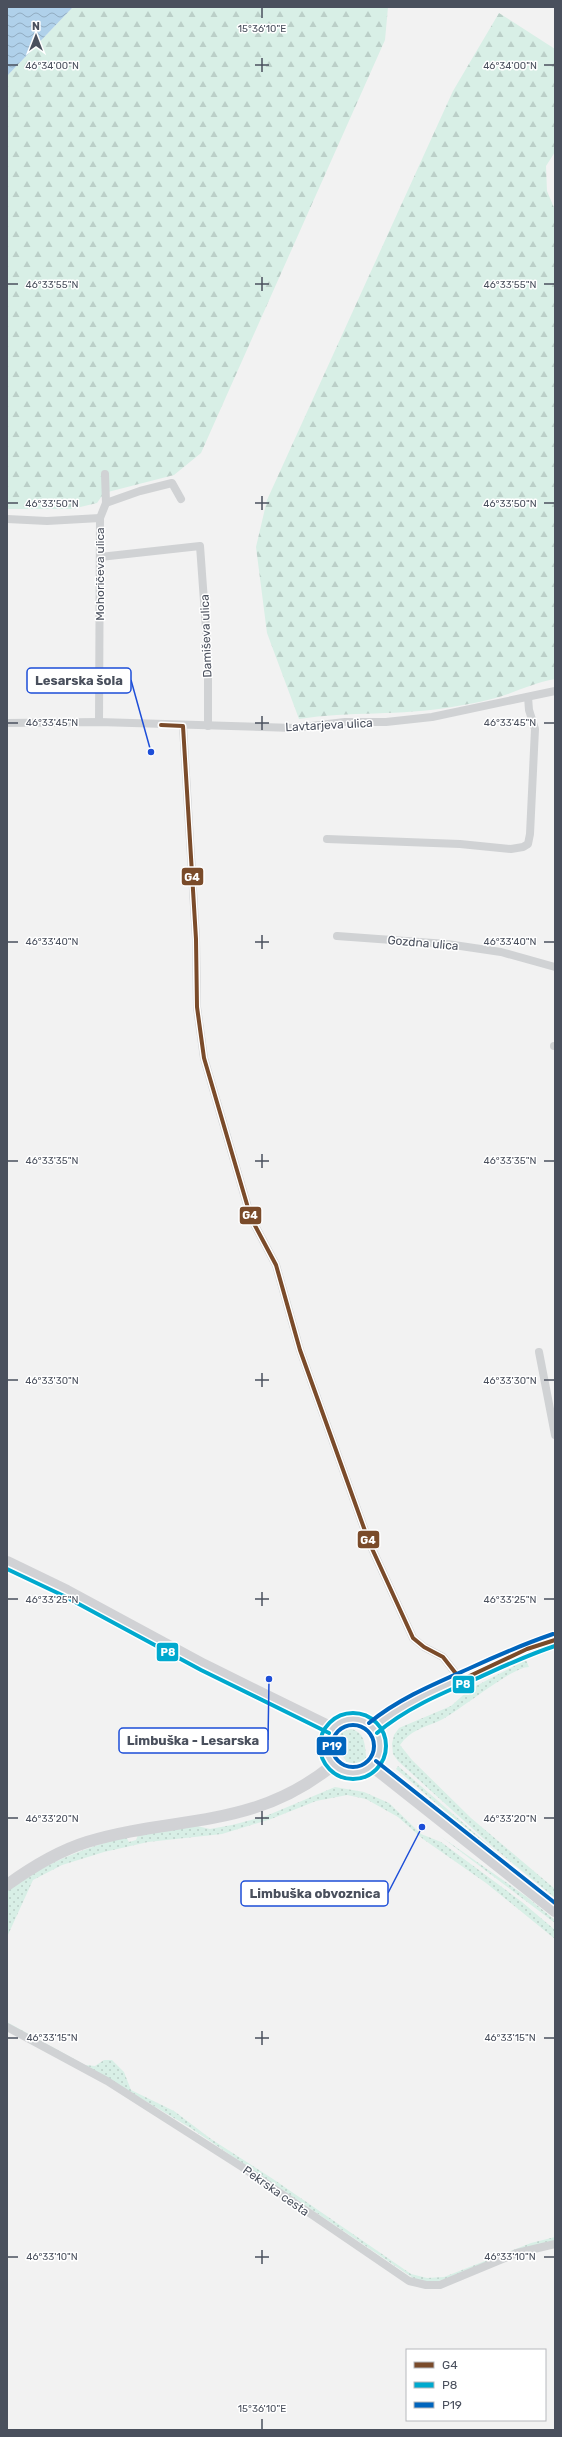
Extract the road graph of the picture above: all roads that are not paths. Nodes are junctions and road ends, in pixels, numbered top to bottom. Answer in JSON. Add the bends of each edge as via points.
{"nodes":[{"id":1,"x":105,"y":474,"type":"dead end"},
{"id":2,"x":181,"y":499,"type":"dead end"},
{"id":3,"x":106,"y":504,"type":"junction"},
{"id":4,"x":100,"y":518,"type":"junction"},
{"id":5,"x":7,"y":519,"type":"edge"},
{"id":6,"x":100,"y":557,"type":"junction"},
{"id":7,"x":555,"y":691,"type":"edge"},
{"id":8,"x":528,"y":697,"type":"junction"},
{"id":9,"x":99,"y":722,"type":"junction"},
{"id":10,"x":7,"y":723,"type":"edge"},
{"id":11,"x":183,"y":726,"type":"junction"},
{"id":12,"x":208,"y":726,"type":"junction"},
{"id":13,"x":327,"y":839,"type":"dead end"},
{"id":14,"x":338,"y":936,"type":"dead end"},
{"id":15,"x":555,"y":967,"type":"edge"},
{"id":16,"x":539,"y":1352,"type":"dead end"},
{"id":17,"x":555,"y":1435,"type":"edge"},
{"id":18,"x":7,"y":1562,"type":"edge"},
{"id":19,"x":555,"y":1640,"type":"edge"},
{"id":20,"x":461,"y":1680,"type":"junction"},
{"id":21,"x":332,"y":1728,"type":"junction"},
{"id":22,"x":373,"y":1728,"type":"junction"},
{"id":23,"x":333,"y":1765,"type":"junction"},
{"id":24,"x":372,"y":1766,"type":"junction"},
{"id":25,"x":7,"y":1885,"type":"edge"},
{"id":26,"x":555,"y":1911,"type":"edge"},
{"id":27,"x":7,"y":2027,"type":"edge"},
{"id":28,"x":555,"y":2244,"type":"edge"}],
"edges":[{"from":1,"to":3,"type":"street"},
{"from":2,"to":3,"type":"street","via":[[172,483],[140,491]]},
{"from":3,"to":4,"type":"street"},
{"from":4,"to":5,"type":"street","name":"Mohoričeva ulica","via":[[47,521]]},
{"from":4,"to":6,"type":"street","name":"Mohoričeva ulica"},
{"from":6,"to":9,"type":"street","name":"Mohoričeva ulica"},
{"from":6,"to":12,"type":"street","name":"Damiševa ulica","via":[[200,546],[208,656]]},
{"from":7,"to":8,"type":"street","name":"Lavtarjeva ulica"},
{"from":8,"to":12,"type":"street","name":"Lavtarjeva ulica","via":[[432,717],[386,722],[345,722],[294,728]]},
{"from":8,"to":13,"type":"street","via":[[535,729],[528,844],[511,849],[460,844]]},
{"from":9,"to":10,"type":"street","name":"Lavtarjeva ulica"},
{"from":9,"to":11,"type":"street","name":"Lavtarjeva ulica"},
{"from":11,"to":12,"type":"street","name":"Lavtarjeva ulica"},
{"from":11,"to":20,"type":"street","via":[[196,940],[197,1007],[204,1058],[251,1218],[276,1265],[300,1350],[369,1542],[413,1638],[443,1657]]},
{"from":14,"to":15,"type":"street","name":"Gozdna ulica","via":[[447,944],[501,952]]},
{"from":16,"to":17,"type":"street"},
{"from":18,"to":21,"type":"main road","via":[[67,1591],[210,1668]]},
{"from":19,"to":20,"type":"main road","via":[[527,1649]]},
{"from":20,"to":22,"type":"main road","via":[[430,1692],[385,1718]]},
{"from":21,"to":22,"type":"main road","via":[[353,1718],[368,1723]]},
{"from":21,"to":23,"type":"main road","via":[[325,1742],[328,1758]]},
{"from":22,"to":24,"type":"main road","via":[[378,1735],[380,1747]]},
{"from":23,"to":24,"type":"main road","via":[[338,1770],[352,1774]]},
{"from":23,"to":25,"type":"main road","via":[[317,1778],[276,1801],[233,1814],[133,1830],[85,1842],[53,1856]]},
{"from":24,"to":26,"type":"main road"},
{"from":27,"to":28,"type":"street","name":"Pekrska cesta","via":[[107,2081],[242,2166],[409,2281],[440,2286],[517,2253]]}]}
